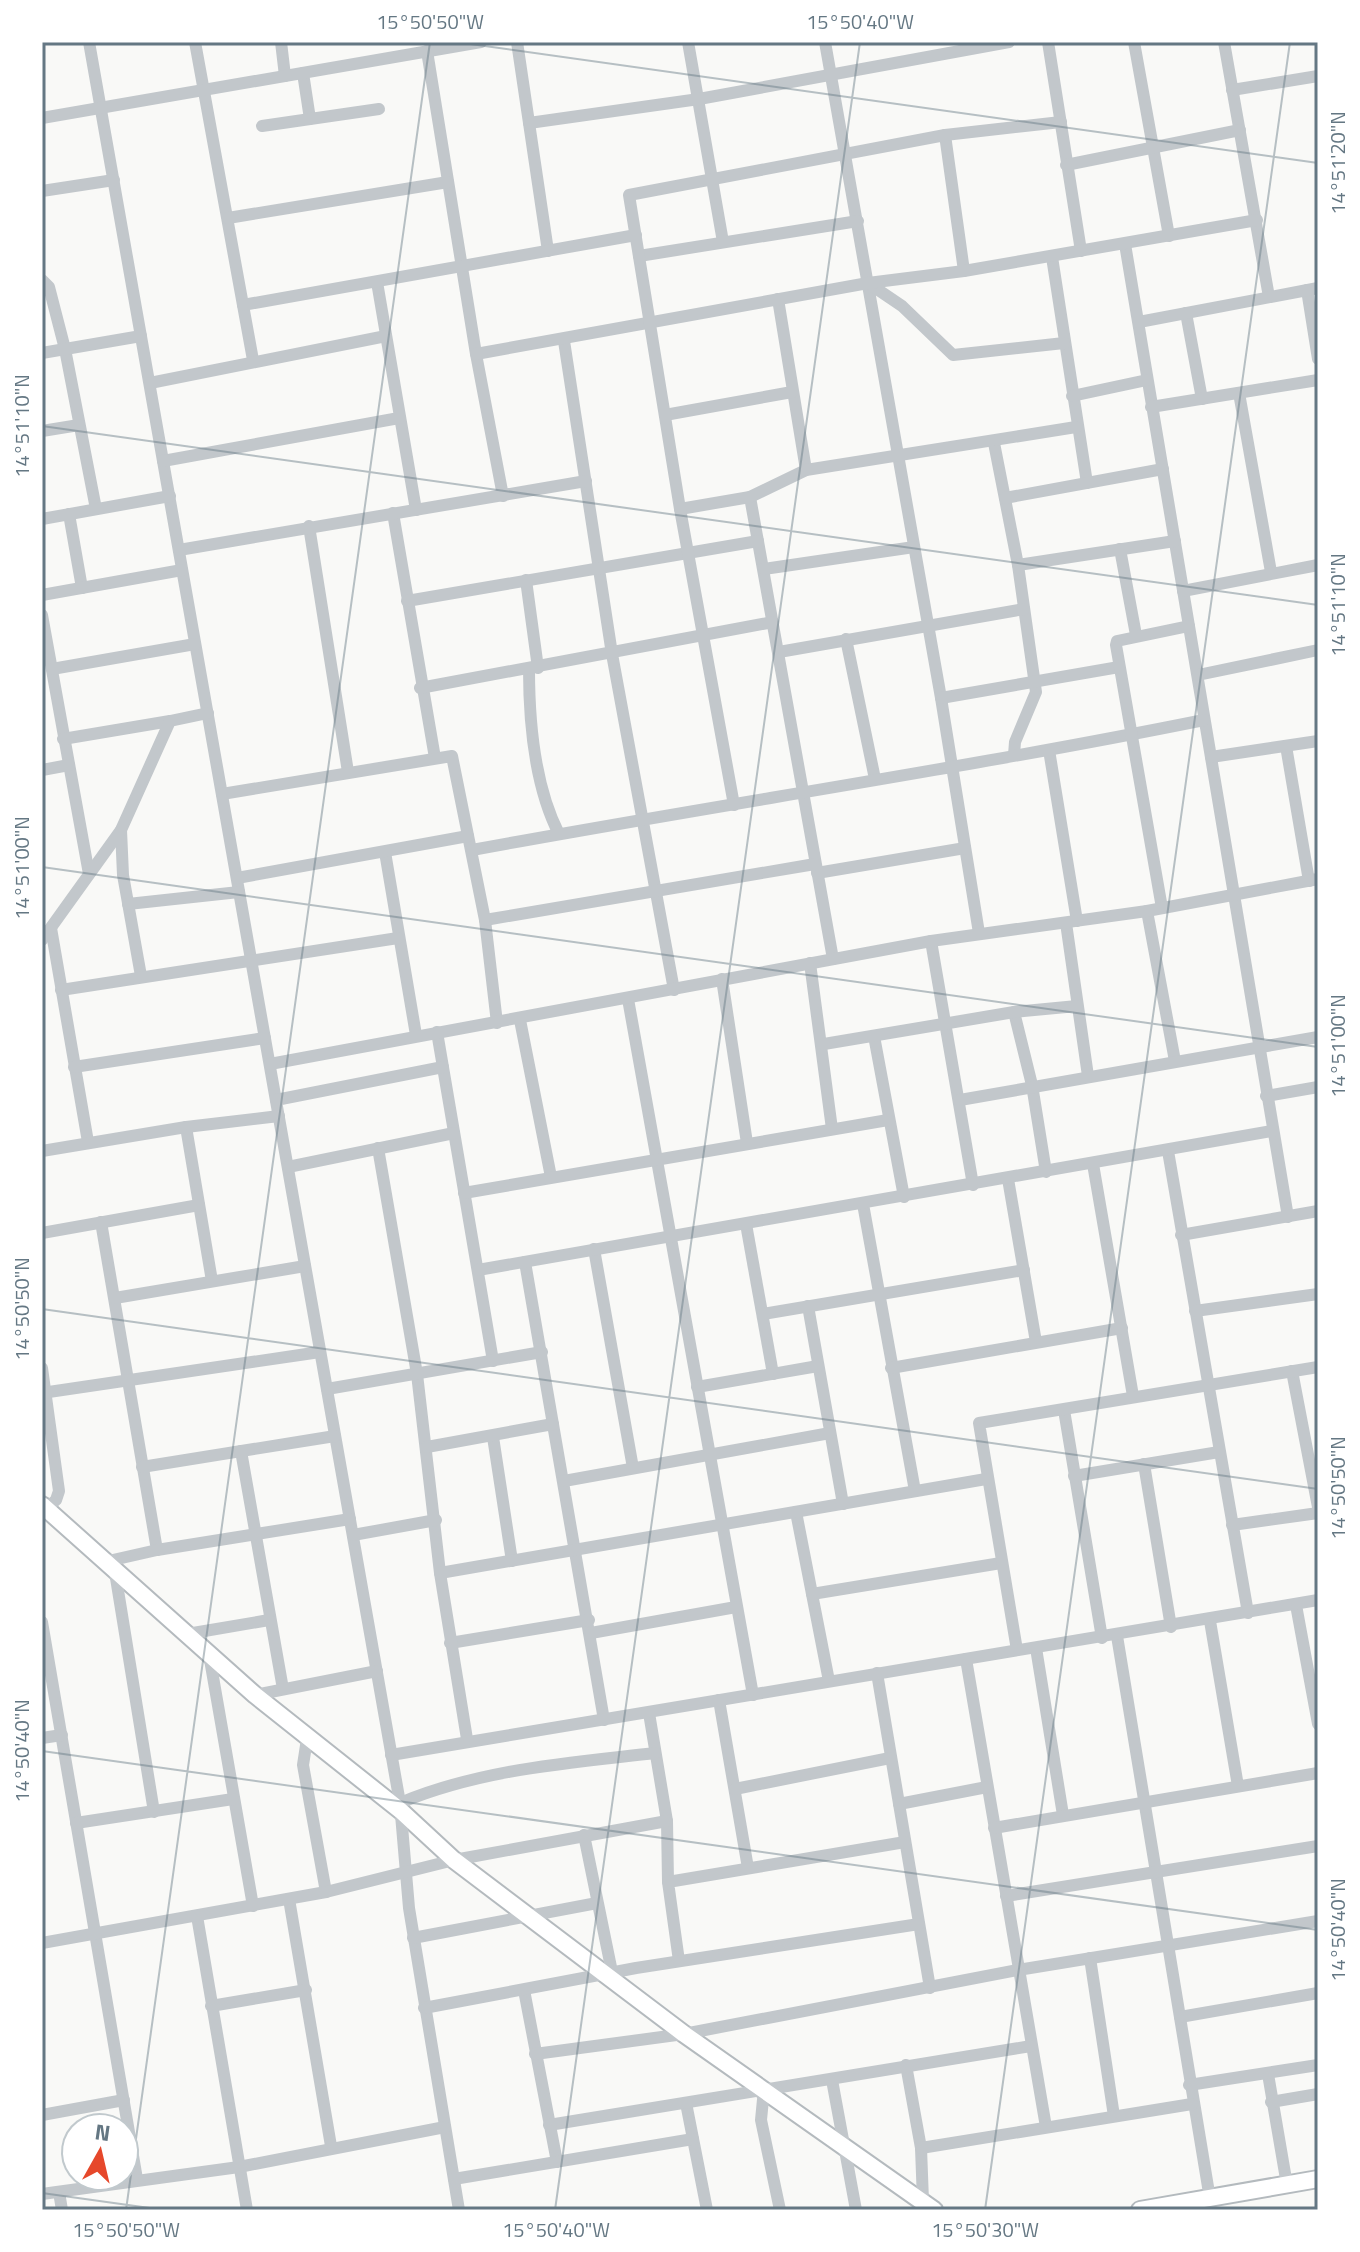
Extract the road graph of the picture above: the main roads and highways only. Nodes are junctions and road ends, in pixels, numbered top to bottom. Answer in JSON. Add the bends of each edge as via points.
{"nodes":[{"id":1,"x":43,"y":1508,"type":"edge"},
{"id":2,"x":1318,"y":2179,"type":"edge"},
{"id":3,"x":1190,"y":2205,"type":"edge"},
{"id":4,"x":929,"y":2206,"type":"edge"},
{"id":5,"x":1140,"y":2210,"type":"edge"}],
"edges":[{"from":1,"to":4,"type":"main road","via":[[307,1739],[400,1807],[454,1860],[684,2034]]},
{"from":2,"to":3,"type":"main road"},
{"from":3,"to":5,"type":"main road"}]}
